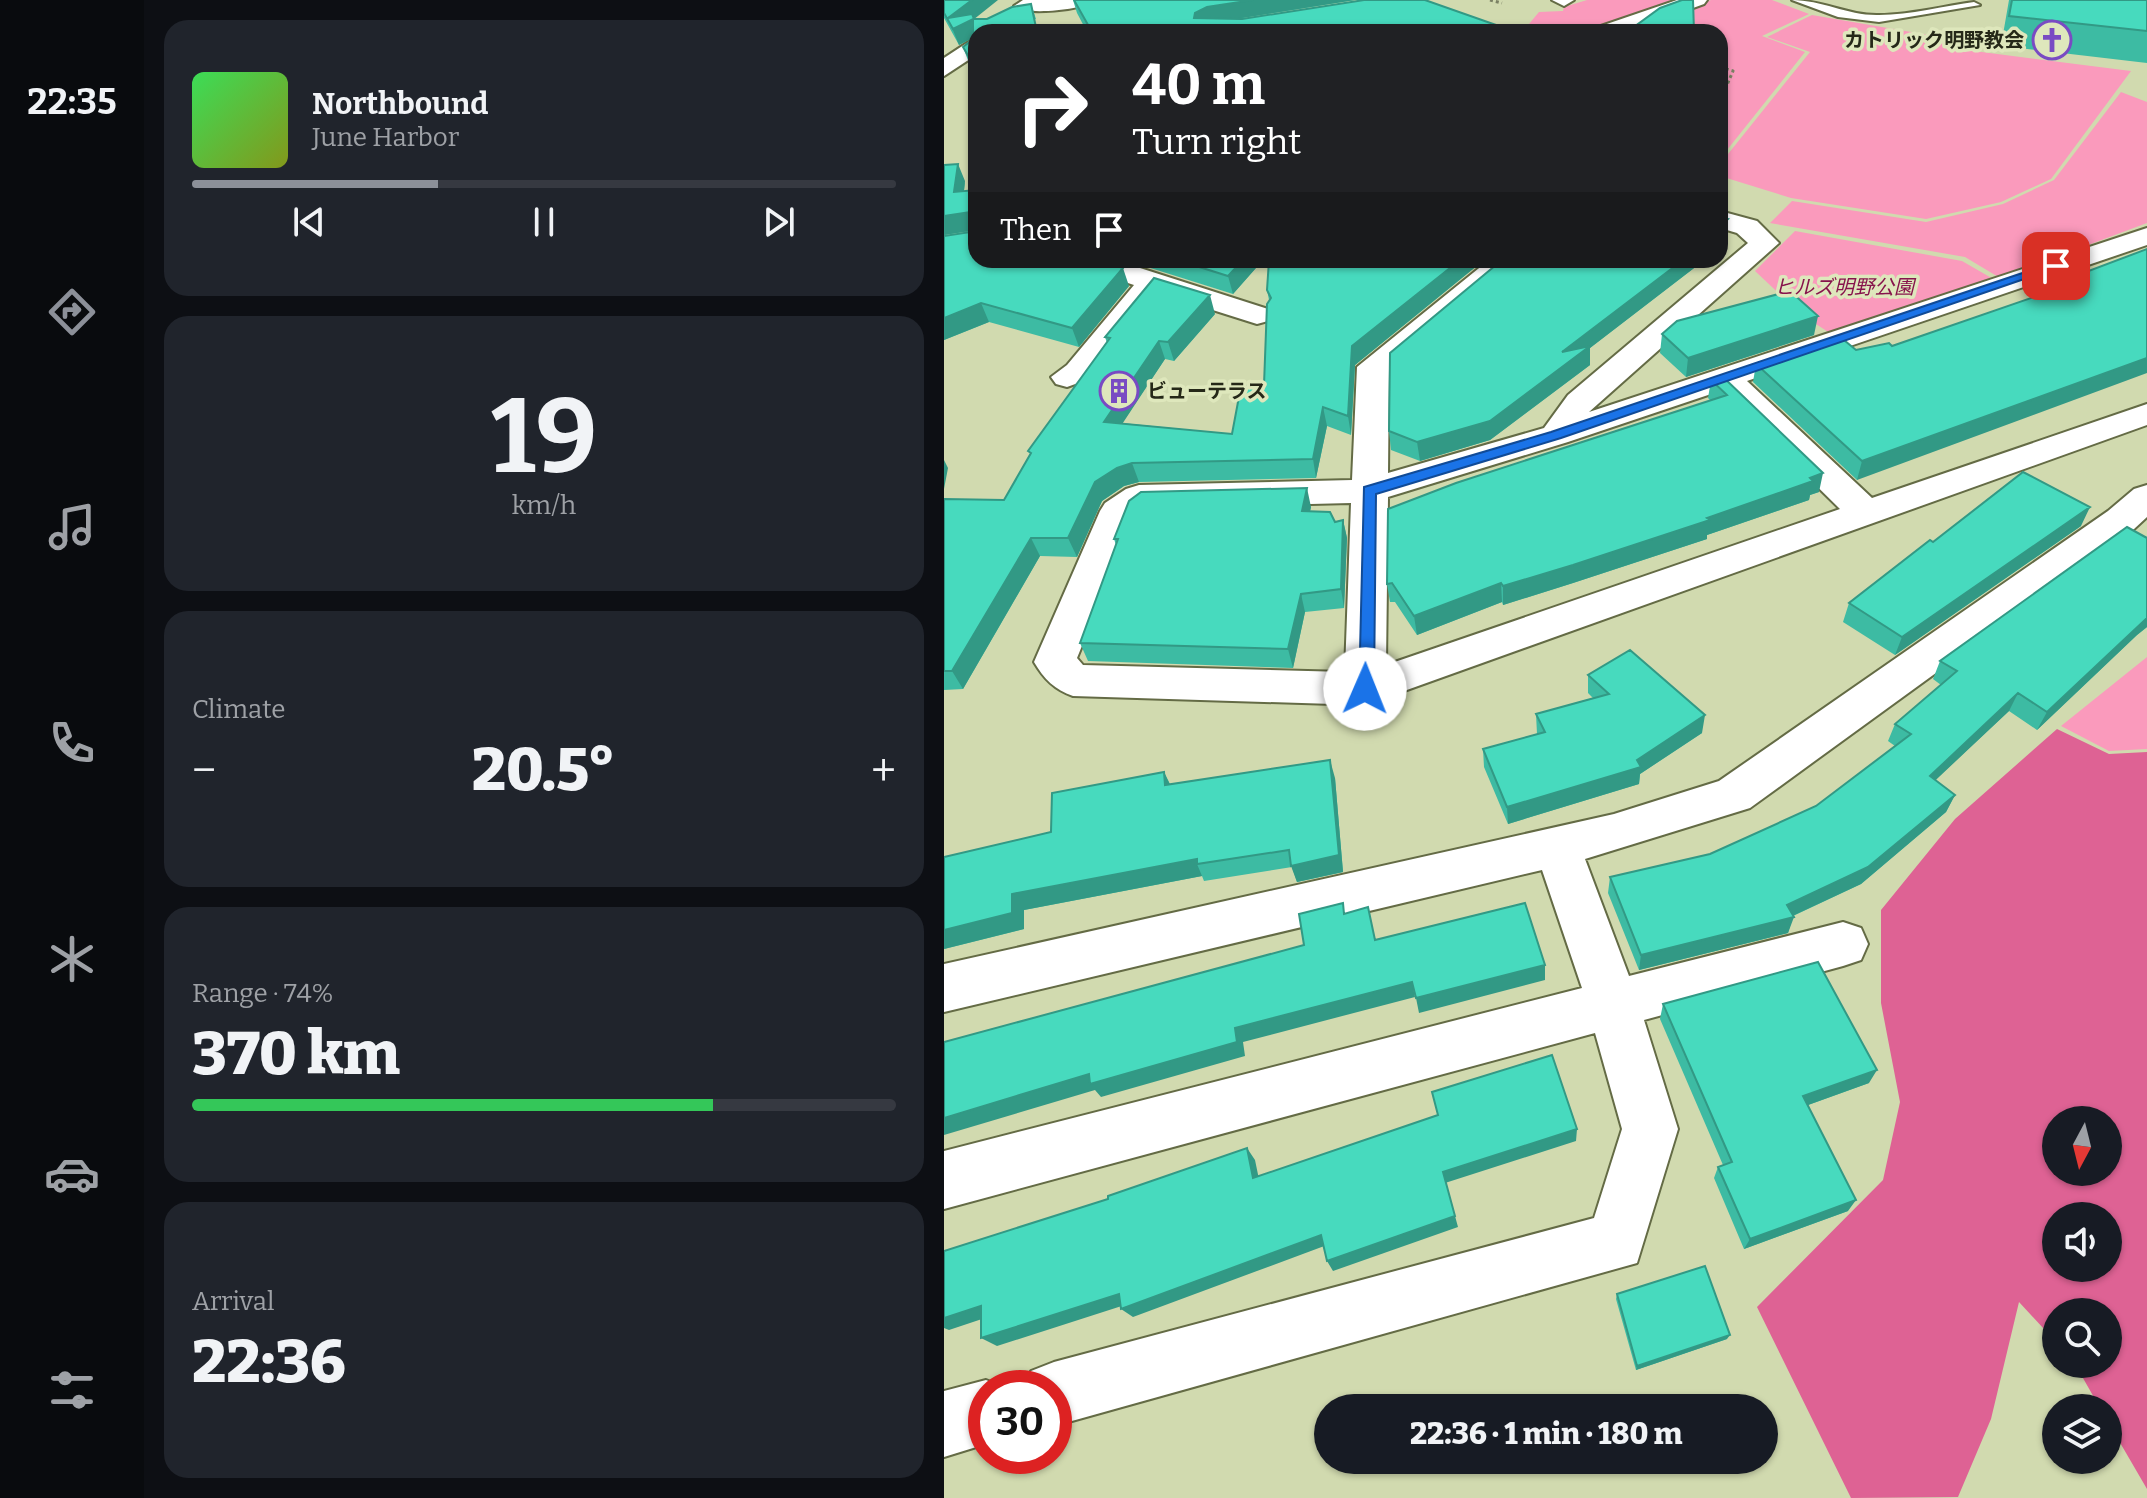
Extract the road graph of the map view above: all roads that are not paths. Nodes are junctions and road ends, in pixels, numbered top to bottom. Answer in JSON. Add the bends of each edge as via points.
{"nodes":[{"id":1,"x":1085,"y":0,"type":"edge"},
{"id":2,"x":1697,"y":0,"type":"edge"},
{"id":3,"x":1798,"y":0,"type":"edge"},
{"id":4,"x":1028,"y":3,"type":"edge"},
{"id":5,"x":1974,"y":5,"type":"dead end"},
{"id":6,"x":1002,"y":23,"type":"edge"},
{"id":7,"x":1629,"y":24,"type":"edge"},
{"id":8,"x":968,"y":50,"type":"edge"},
{"id":9,"x":944,"y":69,"type":"edge"},
{"id":10,"x":1728,"y":221,"type":"edge"},
{"id":11,"x":2147,"y":236,"type":"edge"},
{"id":12,"x":1109,"y":268,"type":"edge"},
{"id":13,"x":1497,"y":268,"type":"edge"},
{"id":14,"x":1151,"y":283,"type":"junction"},
{"id":15,"x":1257,"y":315,"type":"dead end"},
{"id":16,"x":1067,"y":377,"type":"dead end"},
{"id":17,"x":1725,"y":378,"type":"junction"},
{"id":18,"x":2147,"y":414,"type":"edge"},
{"id":19,"x":1556,"y":435,"type":"junction"},
{"id":20,"x":1369,"y":491,"type":"junction"},
{"id":21,"x":2147,"y":497,"type":"edge"},
{"id":22,"x":1866,"y":513,"type":"junction"},
{"id":23,"x":1365,"y":689,"type":"junction"},
{"id":24,"x":1557,"y":846,"type":"junction"},
{"id":25,"x":1843,"y":944,"type":"dead end"},
{"id":26,"x":944,"y":988,"type":"edge"},
{"id":27,"x":1592,"y":1010,"type":"junction"},
{"id":28,"x":947,"y":1179,"type":"edge"},
{"id":29,"x":1072,"y":1389,"type":"edge"},
{"id":30,"x":968,"y":1417,"type":"edge"},
{"id":31,"x":944,"y":1424,"type":"edge"}],
"edges":[{"from":1,"to":4,"type":"street"},
{"from":2,"to":7,"type":"street"},
{"from":3,"to":5,"type":"lane","via":[[1842,15],[1879,19]]},
{"from":4,"to":6,"type":"street"},
{"from":8,"to":9,"type":"street"},
{"from":10,"to":19,"type":"street","via":[[1747,227],[1765,243],[1580,402]]},
{"from":11,"to":17,"type":"street"},
{"from":12,"to":14,"type":"street"},
{"from":13,"to":20,"type":"street","via":[[1373,367]]},
{"from":14,"to":15,"type":"street"},
{"from":14,"to":16,"type":"street","via":[[1078,372]]},
{"from":17,"to":19,"type":"street"},
{"from":17,"to":22,"type":"street"},
{"from":18,"to":22,"type":"street"},
{"from":19,"to":20,"type":"street"},
{"from":20,"to":23,"type":"street"},
{"from":20,"to":23,"type":"street","via":[[1139,497],[1118,511],[1055,662],[1073,680]]},
{"from":21,"to":24,"type":"street","via":[[1734,795]]},
{"from":22,"to":23,"type":"street"},
{"from":24,"to":26,"type":"street"},
{"from":24,"to":27,"type":"street"},
{"from":25,"to":27,"type":"street"},
{"from":27,"to":28,"type":"street"},
{"from":27,"to":29,"type":"street","via":[[1650,1129],[1616,1242]]},
{"from":30,"to":31,"type":"street"}]}
